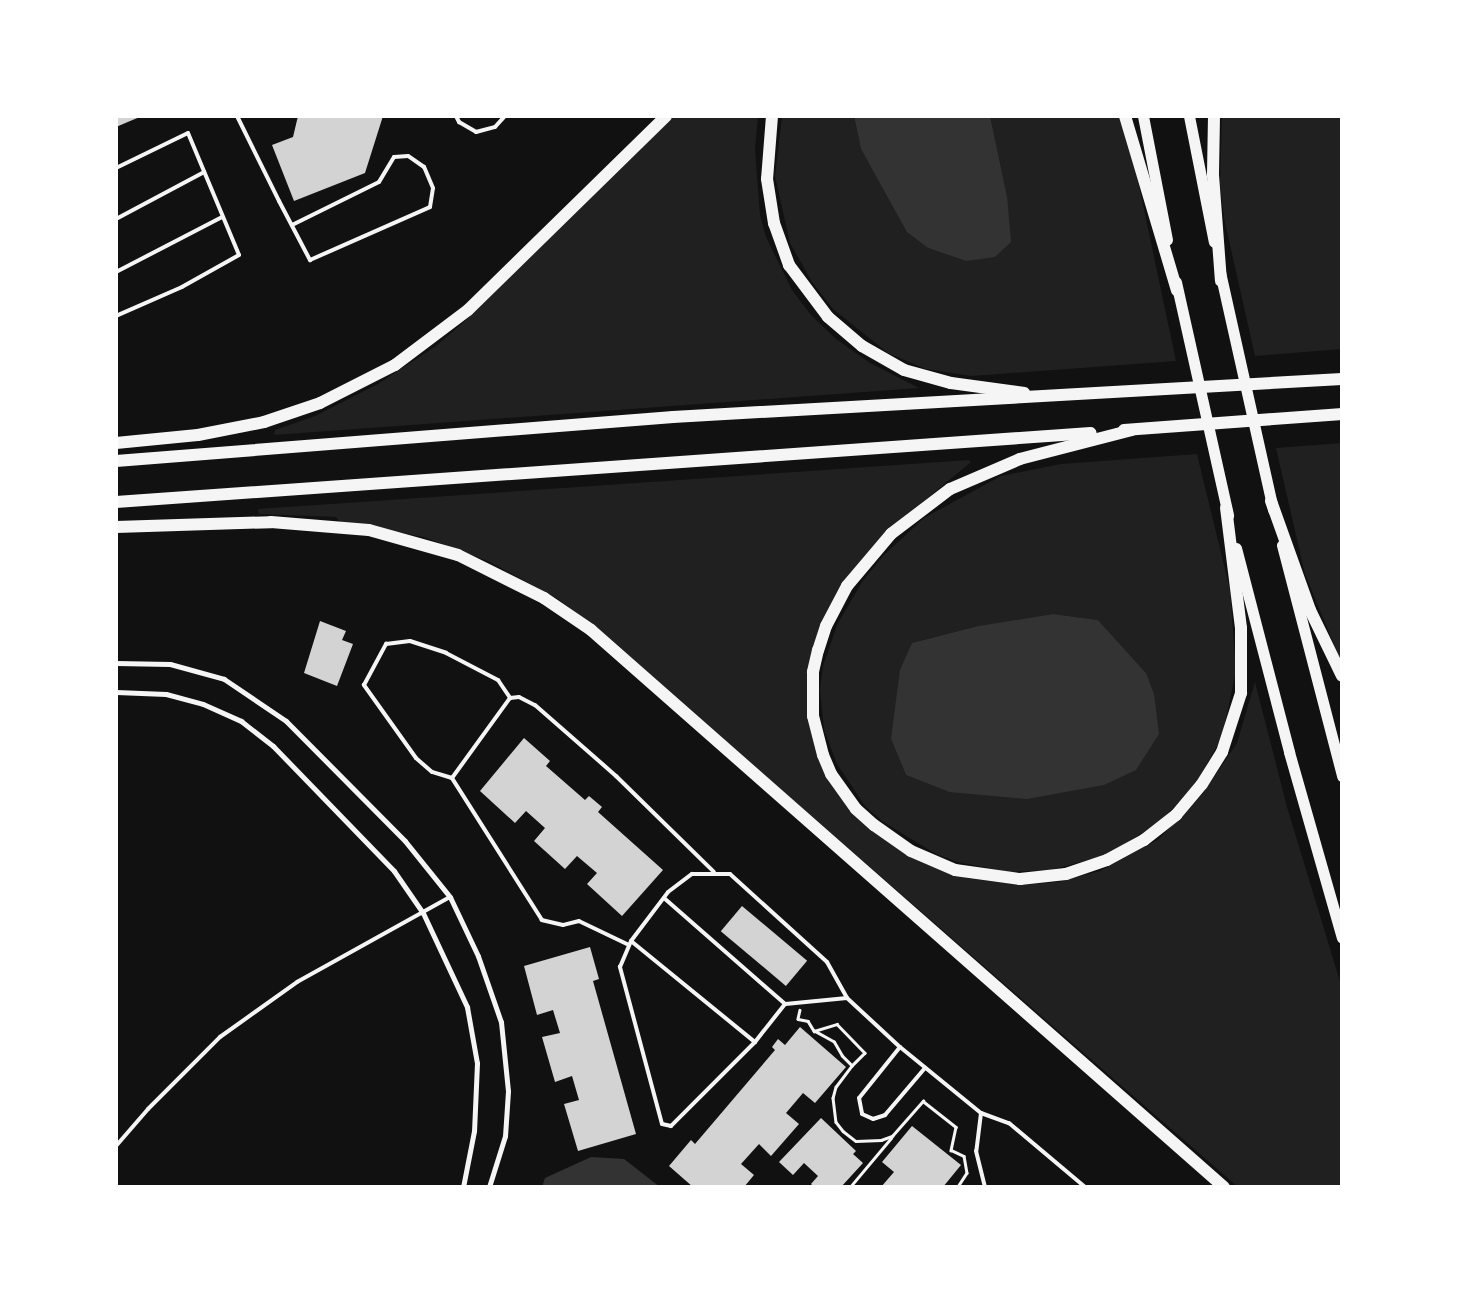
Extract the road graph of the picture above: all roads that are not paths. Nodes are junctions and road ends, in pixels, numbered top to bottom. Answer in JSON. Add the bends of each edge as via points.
{"nodes":[{"id":1,"x":237,"y":116,"type":"edge"},
{"id":2,"x":456,"y":116,"type":"edge"},
{"id":3,"x":505,"y":116,"type":"edge"},
{"id":4,"x":666,"y":116,"type":"edge"},
{"id":5,"x":772,"y":116,"type":"edge"},
{"id":6,"x":1125,"y":116,"type":"edge"},
{"id":7,"x":1143,"y":116,"type":"edge"},
{"id":8,"x":1189,"y":116,"type":"edge"},
{"id":9,"x":1214,"y":116,"type":"edge"},
{"id":10,"x":116,"y":168,"type":"edge"},
{"id":11,"x":204,"y":172,"type":"junction"},
{"id":12,"x":222,"y":217,"type":"junction"},
{"id":13,"x":116,"y":219,"type":"edge"},
{"id":14,"x":292,"y":225,"type":"junction"},
{"id":15,"x":116,"y":272,"type":"edge"},
{"id":16,"x":1221,"y":281,"type":"junction"},
{"id":17,"x":1177,"y":290,"type":"junction"},
{"id":18,"x":116,"y":316,"type":"edge"},
{"id":19,"x":1342,"y":372,"type":"edge"},
{"id":20,"x":1342,"y":379,"type":"edge"},
{"id":21,"x":1313,"y":381,"type":"junction"},
{"id":22,"x":1042,"y":397,"type":"junction"},
{"id":23,"x":1342,"y":414,"type":"edge"},
{"id":24,"x":1132,"y":430,"type":"junction"},
{"id":25,"x":116,"y":443,"type":"edge"},
{"id":26,"x":116,"y":461,"type":"edge"},
{"id":27,"x":1271,"y":501,"type":"junction"},
{"id":28,"x":116,"y":502,"type":"edge"},
{"id":29,"x":1226,"y":508,"type":"junction"},
{"id":30,"x":116,"y":527,"type":"edge"},
{"id":31,"x":116,"y":663,"type":"edge"},
{"id":32,"x":1342,"y":676,"type":"edge"},
{"id":33,"x":116,"y":692,"type":"edge"},
{"id":34,"x":510,"y":698,"type":"junction"},
{"id":35,"x":1342,"y":776,"type":"edge"},
{"id":36,"x":452,"y":778,"type":"junction"},
{"id":37,"x":714,"y":872,"type":"junction"},
{"id":38,"x":450,"y":897,"type":"junction"},
{"id":39,"x":664,"y":898,"type":"junction"},
{"id":40,"x":423,"y":913,"type":"junction"},
{"id":41,"x":1342,"y":938,"type":"edge"},
{"id":42,"x":630,"y":943,"type":"junction"},
{"id":43,"x":847,"y":998,"type":"junction"},
{"id":44,"x":785,"y":1004,"type":"junction"},
{"id":45,"x":755,"y":1042,"type":"junction"},
{"id":46,"x":900,"y":1047,"type":"junction"},
{"id":47,"x":925,"y":1068,"type":"junction"},
{"id":48,"x":981,"y":1113,"type":"junction"},
{"id":49,"x":116,"y":1146,"type":"edge"},
{"id":50,"x":463,"y":1187,"type":"edge"},
{"id":51,"x":489,"y":1187,"type":"edge"},
{"id":52,"x":985,"y":1187,"type":"edge"},
{"id":53,"x":1085,"y":1187,"type":"edge"},
{"id":54,"x":1224,"y":1187,"type":"edge"}],
"edges":[{"from":1,"to":14,"type":"lane"},
{"from":2,"to":3,"type":"lane","via":[[458,122],[476,132],[495,127]]},
{"from":4,"to":25,"type":"highway","via":[[468,310],[395,365],[320,403],[264,422],[198,435]]},
{"from":5,"to":22,"type":"highway","via":[[767,180],[774,222],[790,265],[828,317],[862,346],[904,370],[951,383],[995,387]]},
{"from":6,"to":17,"type":"highway"},
{"from":7,"to":17,"type":"highway"},
{"from":8,"to":16,"type":"highway"},
{"from":9,"to":16,"type":"highway","via":[[1213,175]]},
{"from":10,"to":11,"type":"lane","via":[[188,133]]},
{"from":11,"to":12,"type":"lane"},
{"from":11,"to":13,"type":"lane"},
{"from":12,"to":15,"type":"lane"},
{"from":12,"to":18,"type":"lane","via":[[239,255],[182,287]]},
{"from":14,"to":14,"type":"lane","via":[[310,260],[430,207],[433,188],[424,166],[408,156],[394,157],[379,182]]},
{"from":16,"to":27,"type":"highway"},
{"from":17,"to":29,"type":"highway"},
{"from":19,"to":21,"type":"highway"},
{"from":20,"to":21,"type":"highway"},
{"from":21,"to":22,"type":"highway"},
{"from":22,"to":26,"type":"highway","via":[[673,417]]},
{"from":23,"to":24,"type":"highway"},
{"from":24,"to":28,"type":"highway"},
{"from":24,"to":29,"type":"highway","via":[[1020,459],[950,490],[891,534],[848,586],[829,619],[818,650],[813,672],[813,716],[831,774],[856,809],[874,825],[911,851],[954,870],[1020,879],[1066,874],[1107,860],[1144,840],[1176,815],[1202,784],[1222,752],[1241,693],[1241,628]]},
{"from":27,"to":32,"type":"highway","via":[[1310,610]]},
{"from":27,"to":35,"type":"highway"},
{"from":29,"to":41,"type":"highway","via":[[1289,752]]},
{"from":30,"to":54,"type":"highway","via":[[270,522],[369,530],[458,555],[544,598],[591,630]]},
{"from":31,"to":38,"type":"street","via":[[170,664],[224,679],[286,721],[405,842]]},
{"from":33,"to":40,"type":"street","via":[[166,694],[203,704],[241,721],[274,746],[394,871]]},
{"from":34,"to":36,"type":"lane"},
{"from":34,"to":36,"type":"lane","via":[[498,680],[446,653],[410,641],[386,644],[364,685],[416,758],[432,772]]},
{"from":34,"to":37,"type":"lane","via":[[518,697],[535,705],[616,776]]},
{"from":36,"to":42,"type":"lane","via":[[542,920],[563,925],[579,921]]},
{"from":37,"to":39,"type":"lane","via":[[692,874]]},
{"from":37,"to":43,"type":"lane","via":[[730,874],[827,962]]},
{"from":38,"to":40,"type":"lane"},
{"from":38,"to":51,"type":"street","via":[[478,956],[502,1022],[508,1091],[505,1136]]},
{"from":39,"to":42,"type":"lane"},
{"from":39,"to":44,"type":"lane"},
{"from":40,"to":49,"type":"lane","via":[[297,982],[220,1037]]},
{"from":40,"to":50,"type":"street","via":[[468,1007],[477,1063],[474,1131]]},
{"from":42,"to":45,"type":"lane"},
{"from":42,"to":45,"type":"lane","via":[[620,967],[662,1124],[671,1126]]},
{"from":43,"to":44,"type":"lane"},
{"from":43,"to":46,"type":"lane"},
{"from":44,"to":45,"type":"lane"},
{"from":46,"to":47,"type":"lane"},
{"from":46,"to":47,"type":"lane","via":[[859,1098],[862,1114],[874,1120],[885,1115]]},
{"from":47,"to":48,"type":"lane"},
{"from":48,"to":52,"type":"lane","via":[[976,1151]]},
{"from":48,"to":53,"type":"lane","via":[[1009,1123]]}]}
